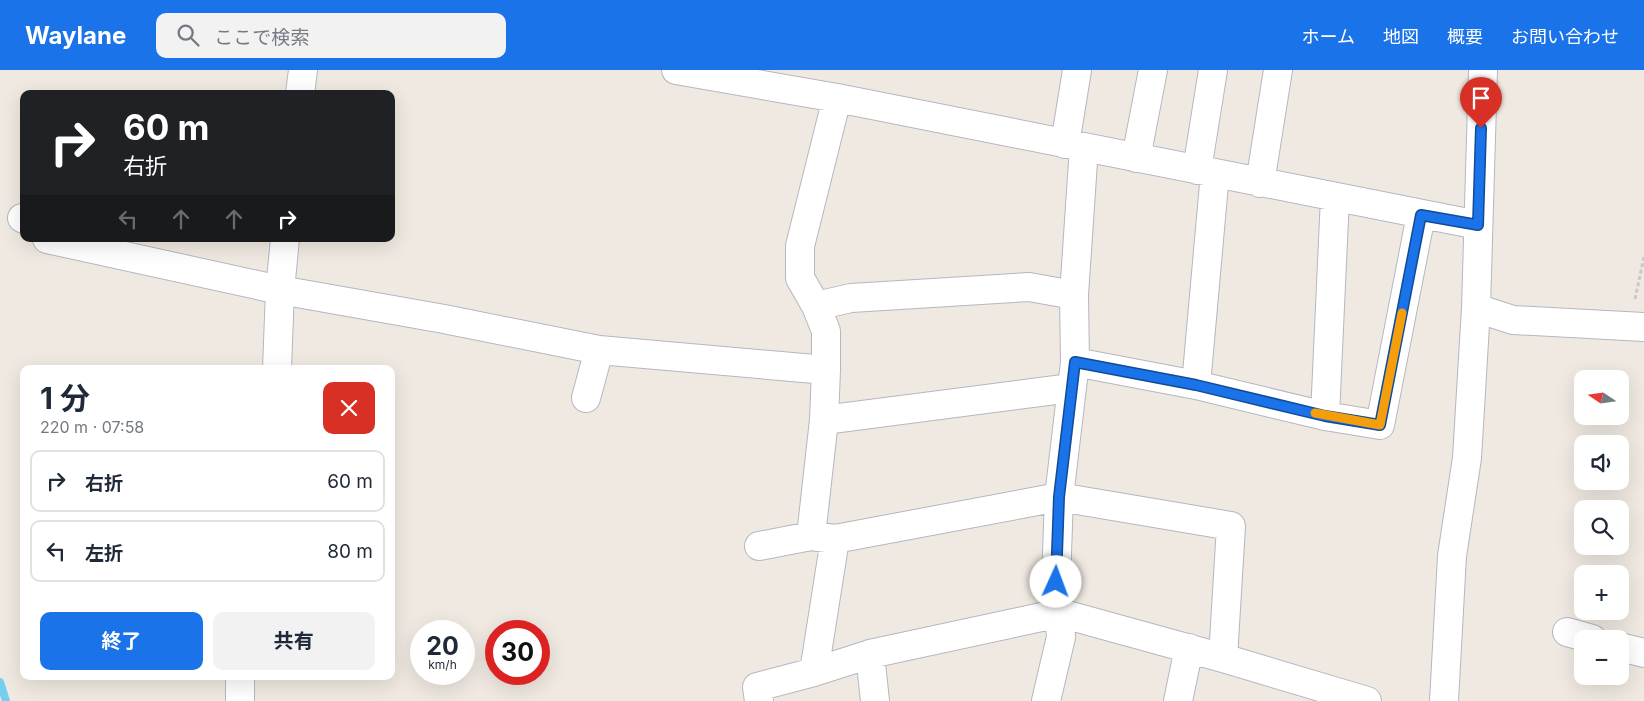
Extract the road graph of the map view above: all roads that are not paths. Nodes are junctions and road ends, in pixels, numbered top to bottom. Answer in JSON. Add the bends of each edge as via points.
{"nodes":[{"id":1,"x":303,"y":70,"type":"edge"},
{"id":2,"x":676,"y":70,"type":"edge"},
{"id":3,"x":1077,"y":70,"type":"edge"},
{"id":4,"x":1153,"y":70,"type":"edge"},
{"id":5,"x":1213,"y":70,"type":"edge"},
{"id":6,"x":1278,"y":70,"type":"edge"},
{"id":7,"x":1483,"y":70,"type":"edge"},
{"id":8,"x":300,"y":90,"type":"edge"},
{"id":9,"x":837,"y":98,"type":"junction"},
{"id":10,"x":1074,"y":146,"type":"junction"},
{"id":11,"x":1136,"y":158,"type":"junction"},
{"id":12,"x":1206,"y":172,"type":"junction"},
{"id":13,"x":1260,"y":183,"type":"junction"},
{"id":14,"x":1335,"y":198,"type":"junction"},
{"id":15,"x":1421,"y":215,"type":"junction"},
{"id":16,"x":1478,"y":225,"type":"junction"},
{"id":17,"x":61,"y":242,"type":"edge"},
{"id":18,"x":285,"y":242,"type":"edge"},
{"id":19,"x":280,"y":290,"type":"junction"},
{"id":20,"x":1074,"y":295,"type":"junction"},
{"id":21,"x":816,"y":306,"type":"junction"},
{"id":22,"x":1476,"y":308,"type":"junction"},
{"id":23,"x":1637,"y":327,"type":"edge"},
{"id":24,"x":599,"y":350,"type":"junction"},
{"id":25,"x":1075,"y":362,"type":"junction"},
{"id":26,"x":277,"y":365,"type":"edge"},
{"id":27,"x":826,"y":370,"type":"junction"},
{"id":28,"x":1196,"y":385,"type":"junction"},
{"id":29,"x":1071,"y":388,"type":"junction"},
{"id":30,"x":586,"y":398,"type":"dead end"},
{"id":31,"x":1325,"y":416,"type":"junction"},
{"id":32,"x":824,"y":420,"type":"junction"},
{"id":33,"x":1059,"y":497,"type":"junction"},
{"id":34,"x":823,"y":537,"type":"junction"},
{"id":35,"x":760,"y":546,"type":"dead end"},
{"id":36,"x":1060,"y":612,"type":"junction"},
{"id":37,"x":1189,"y":648,"type":"junction"},
{"id":38,"x":1629,"y":649,"type":"edge"},
{"id":39,"x":1644,"y":653,"type":"edge"},
{"id":40,"x":870,"y":654,"type":"junction"},
{"id":41,"x":1223,"y":658,"type":"junction"},
{"id":42,"x":814,"y":672,"type":"junction"},
{"id":43,"x":240,"y":680,"type":"edge"},
{"id":44,"x":1314,"y":693,"type":"edge"},
{"id":45,"x":240,"y":701,"type":"edge"},
{"id":46,"x":759,"y":701,"type":"edge"},
{"id":47,"x":875,"y":701,"type":"edge"},
{"id":48,"x":1046,"y":701,"type":"edge"},
{"id":49,"x":1178,"y":701,"type":"edge"},
{"id":50,"x":1367,"y":701,"type":"edge"},
{"id":51,"x":1444,"y":701,"type":"edge"}],
"edges":[{"from":1,"to":8,"type":"street"},
{"from":2,"to":9,"type":"street"},
{"from":3,"to":10,"type":"street"},
{"from":4,"to":11,"type":"street"},
{"from":5,"to":12,"type":"street"},
{"from":6,"to":13,"type":"street"},
{"from":7,"to":16,"type":"street"},
{"from":9,"to":10,"type":"street"},
{"from":9,"to":21,"type":"street","via":[[800,246],[800,278]]},
{"from":10,"to":11,"type":"street"},
{"from":10,"to":20,"type":"street"},
{"from":11,"to":12,"type":"street"},
{"from":12,"to":13,"type":"street"},
{"from":12,"to":28,"type":"street"},
{"from":13,"to":14,"type":"street"},
{"from":14,"to":15,"type":"street"},
{"from":14,"to":31,"type":"street"},
{"from":15,"to":16,"type":"street"},
{"from":15,"to":31,"type":"street","via":[[1380,425]]},
{"from":16,"to":22,"type":"street"},
{"from":17,"to":19,"type":"street"},
{"from":18,"to":19,"type":"street"},
{"from":19,"to":24,"type":"street","via":[[444,318]]},
{"from":19,"to":26,"type":"street"},
{"from":20,"to":21,"type":"street","via":[[1029,286],[851,298]]},
{"from":20,"to":25,"type":"street"},
{"from":21,"to":27,"type":"street","via":[[826,331]]},
{"from":22,"to":23,"type":"street","via":[[1513,320]]},
{"from":22,"to":51,"type":"street","via":[[1467,458],[1452,556]]},
{"from":24,"to":27,"type":"street"},
{"from":24,"to":30,"type":"street"},
{"from":25,"to":28,"type":"street"},
{"from":25,"to":29,"type":"street"},
{"from":27,"to":32,"type":"street"},
{"from":28,"to":31,"type":"street"},
{"from":29,"to":32,"type":"street"},
{"from":29,"to":33,"type":"street"},
{"from":32,"to":34,"type":"street"},
{"from":33,"to":34,"type":"street"},
{"from":33,"to":36,"type":"street","via":[[1056,582]]},
{"from":33,"to":41,"type":"street","via":[[1231,526]]},
{"from":34,"to":35,"type":"street"},
{"from":34,"to":42,"type":"street"},
{"from":36,"to":37,"type":"street"},
{"from":36,"to":40,"type":"street"},
{"from":36,"to":48,"type":"street","via":[[1061,637]]},
{"from":37,"to":41,"type":"street"},
{"from":37,"to":49,"type":"street"},
{"from":38,"to":39,"type":"street"},
{"from":40,"to":42,"type":"street"},
{"from":40,"to":47,"type":"street"},
{"from":41,"to":44,"type":"street"},
{"from":42,"to":46,"type":"street","via":[[757,687]]},
{"from":43,"to":45,"type":"street"},
{"from":44,"to":50,"type":"street"}]}
